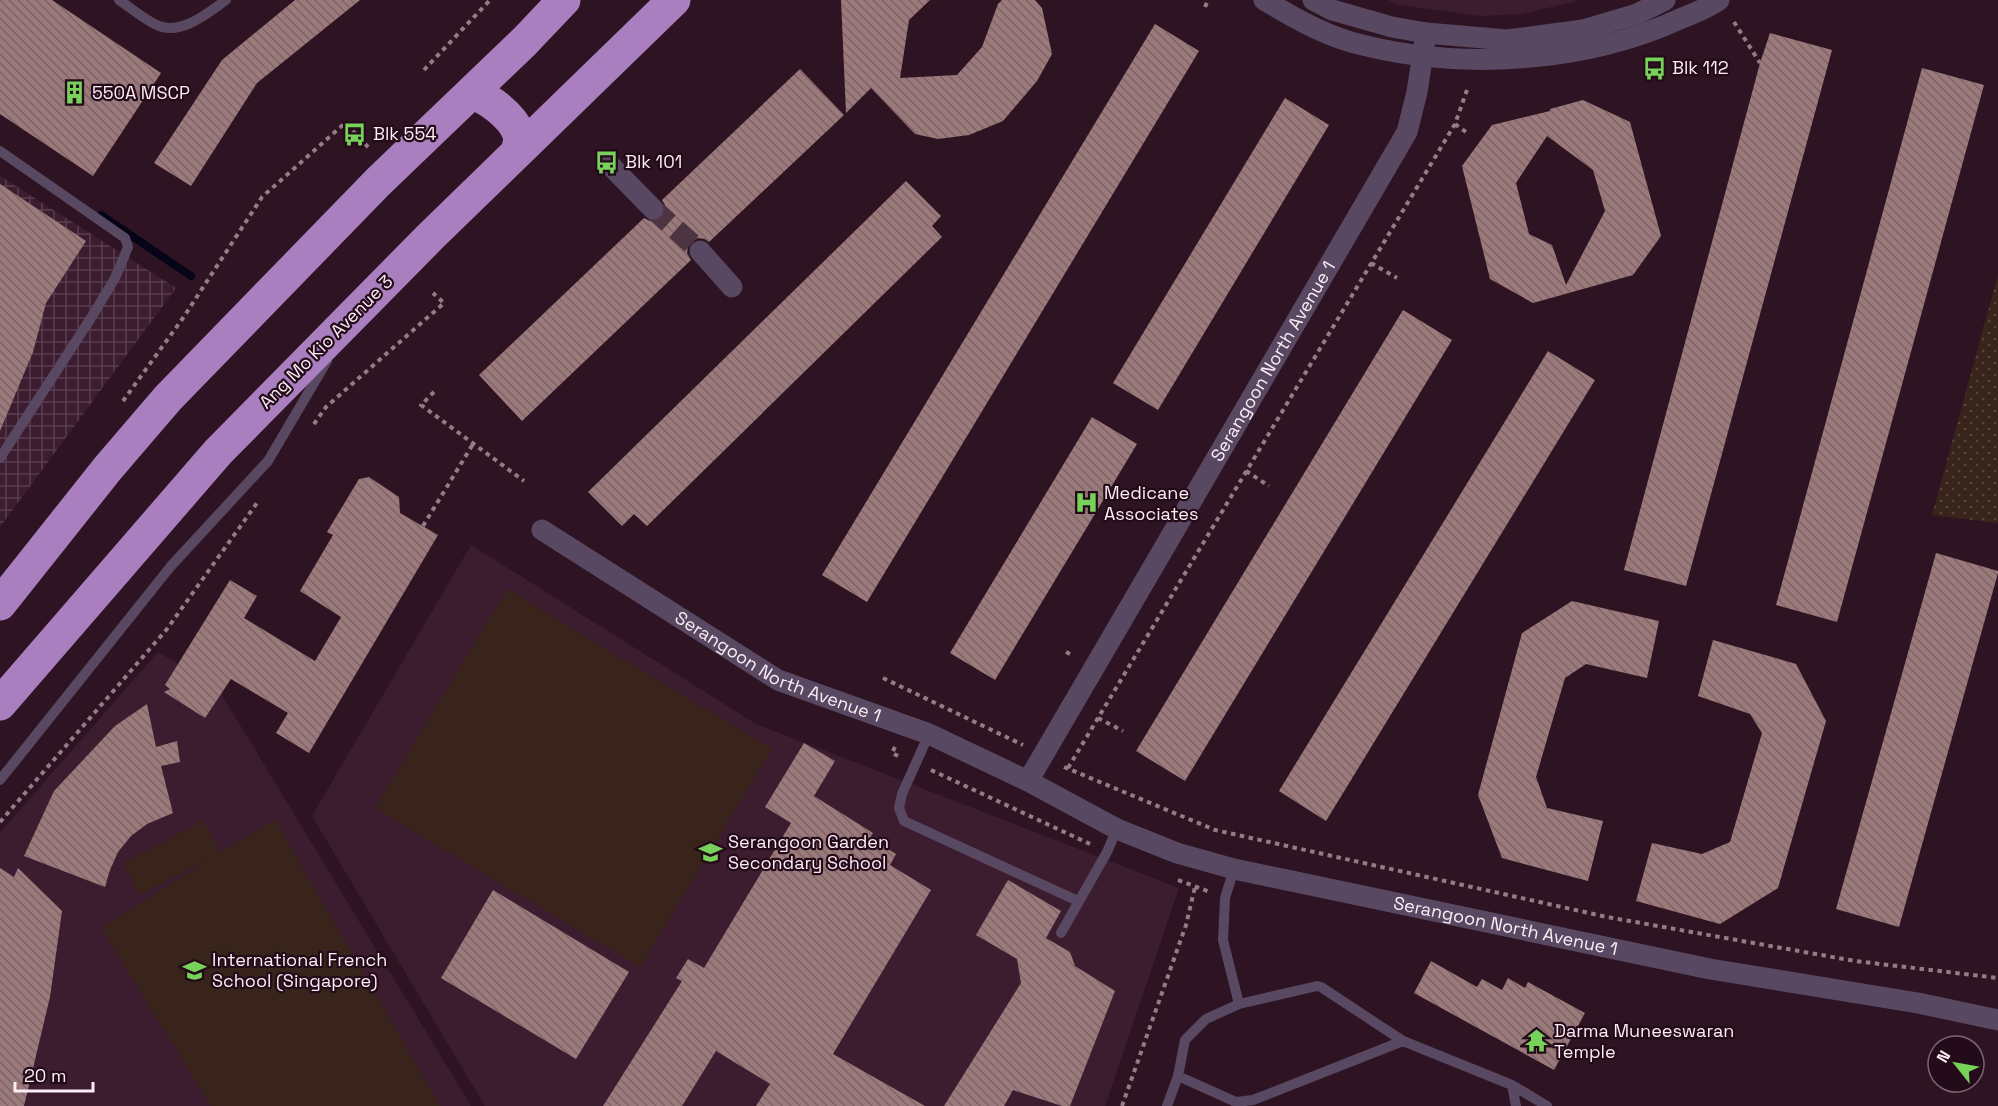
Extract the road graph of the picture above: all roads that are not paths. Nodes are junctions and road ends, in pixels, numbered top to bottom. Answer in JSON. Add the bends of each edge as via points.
{"nodes":[{"id":1,"x":119,"y":0,"type":"edge"},
{"id":2,"x":226,"y":0,"type":"edge"},
{"id":3,"x":564,"y":0,"type":"edge"},
{"id":4,"x":674,"y":0,"type":"edge"},
{"id":5,"x":1264,"y":0,"type":"edge"},
{"id":6,"x":1313,"y":0,"type":"edge"},
{"id":7,"x":1665,"y":0,"type":"edge"},
{"id":8,"x":1719,"y":0,"type":"edge"},
{"id":9,"x":1426,"y":33,"type":"junction"},
{"id":10,"x":1421,"y":57,"type":"junction"},
{"id":11,"x":470,"y":94,"type":"junction"},
{"id":12,"x":0,"y":151,"type":"edge"},
{"id":13,"x":518,"y":152,"type":"junction"},
{"id":14,"x":607,"y":162,"type":"dead end"},
{"id":15,"x":653,"y":209,"type":"tunnel mouth"},
{"id":16,"x":700,"y":251,"type":"tunnel mouth"},
{"id":17,"x":732,"y":287,"type":"dead end"},
{"id":18,"x":354,"y":314,"type":"junction"},
{"id":19,"x":0,"y":458,"type":"edge"},
{"id":20,"x":542,"y":530,"type":"dead end"},
{"id":21,"x":0,"y":604,"type":"edge"},
{"id":22,"x":0,"y":704,"type":"edge"},
{"id":23,"x":929,"y":734,"type":"junction"},
{"id":24,"x":0,"y":780,"type":"edge"},
{"id":25,"x":1028,"y":781,"type":"junction"},
{"id":26,"x":1117,"y":829,"type":"junction"},
{"id":27,"x":1234,"y":869,"type":"junction"},
{"id":28,"x":1078,"y":901,"type":"junction"},
{"id":29,"x":1060,"y":933,"type":"dead end"},
{"id":30,"x":1239,"y":1004,"type":"junction"},
{"id":31,"x":1998,"y":1020,"type":"edge"},
{"id":32,"x":1403,"y":1041,"type":"junction"},
{"id":33,"x":1178,"y":1076,"type":"junction"},
{"id":34,"x":1512,"y":1085,"type":"junction"},
{"id":35,"x":1167,"y":1106,"type":"edge"},
{"id":36,"x":1516,"y":1106,"type":"edge"},
{"id":37,"x":1547,"y":1106,"type":"edge"}],
"edges":[{"from":1,"to":2,"type":"lane","via":[[160,27],[195,21]]},
{"from":3,"to":11,"type":"highway"},
{"from":4,"to":13,"type":"highway","name":"Ang Mo Kio Avenue 3"},
{"from":5,"to":10,"type":"street","via":[[1350,41]]},
{"from":6,"to":9,"type":"street","via":[[1332,10]]},
{"from":7,"to":9,"type":"street","via":[[1637,14],[1572,31],[1507,39]]},
{"from":8,"to":10,"type":"street","via":[[1657,30],[1592,48],[1508,59]]},
{"from":9,"to":10,"type":"street","name":"Serangoon North Avenue 1"},
{"from":10,"to":25,"type":"street","name":"Serangoon North Avenue 1","via":[[1407,132]]},
{"from":11,"to":13,"type":"highway","via":[[485,97],[514,125],[520,135]]},
{"from":11,"to":21,"type":"highway","via":[[378,182],[168,398]]},
{"from":12,"to":19,"type":"lane","via":[[125,238],[128,248],[91,318]]},
{"from":13,"to":18,"type":"highway","name":"Ang Mo Kio Avenue 3"},
{"from":14,"to":15,"type":"street"},
{"from":16,"to":17,"type":"street"},
{"from":18,"to":22,"type":"highway","name":"Ang Mo Kio Avenue 3","via":[[218,452]]},
{"from":18,"to":24,"type":"lane","via":[[268,461],[171,566]]},
{"from":20,"to":23,"type":"street","name":"Serangoon North Avenue 1","via":[[778,680]]},
{"from":23,"to":25,"type":"street","name":"Serangoon North Avenue 1"},
{"from":23,"to":28,"type":"lane","via":[[902,794],[899,808],[904,821]]},
{"from":25,"to":26,"type":"street","name":"Serangoon North Avenue 1"},
{"from":26,"to":27,"type":"street","name":"Serangoon North Avenue 1"},
{"from":26,"to":28,"type":"lane"},
{"from":27,"to":30,"type":"lane","via":[[1225,898],[1223,940]]},
{"from":27,"to":31,"type":"street","name":"Serangoon North Avenue 1","via":[[1710,969]]},
{"from":28,"to":29,"type":"lane"},
{"from":30,"to":32,"type":"lane","via":[[1317,986]]},
{"from":30,"to":33,"type":"lane","via":[[1206,1019],[1185,1040]]},
{"from":32,"to":33,"type":"lane","via":[[1253,1100],[1236,1102]]},
{"from":32,"to":34,"type":"lane"},
{"from":33,"to":35,"type":"lane"},
{"from":34,"to":36,"type":"lane"},
{"from":34,"to":37,"type":"lane"}]}
